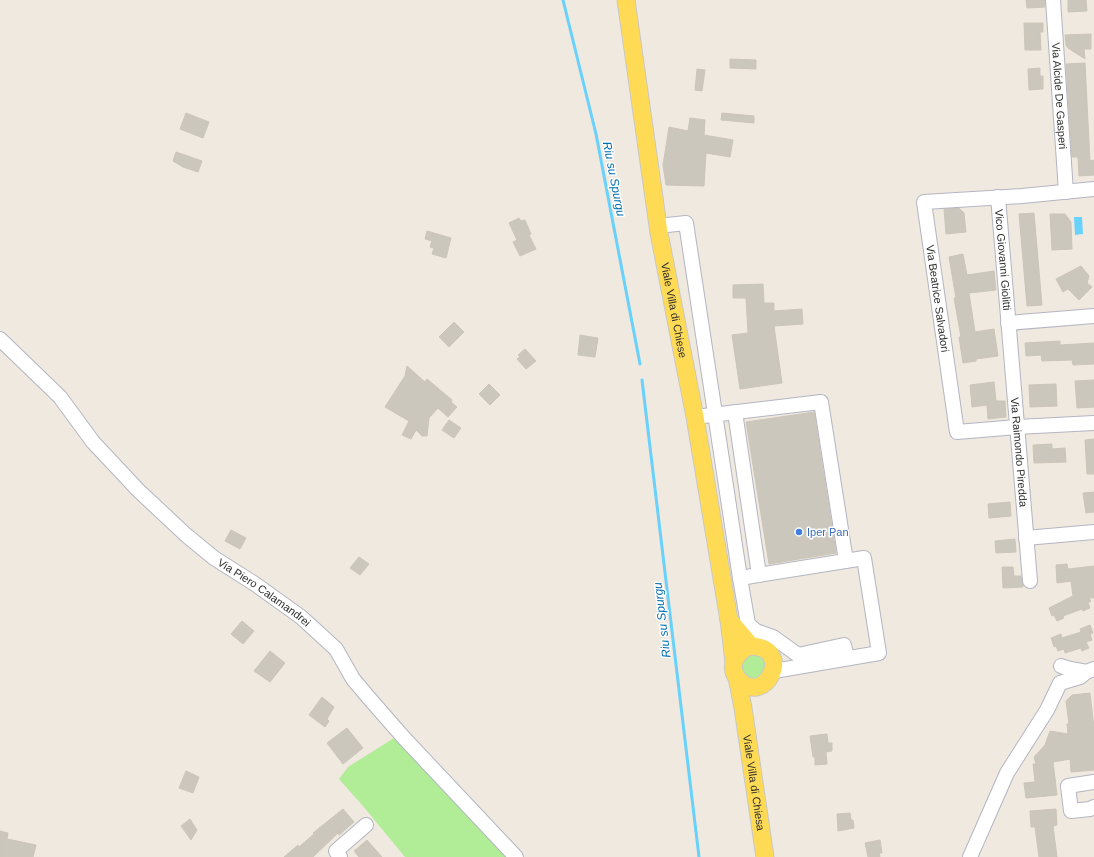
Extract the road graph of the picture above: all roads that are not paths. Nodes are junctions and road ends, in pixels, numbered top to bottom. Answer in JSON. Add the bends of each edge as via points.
{"nodes":[{"id":1,"x":626,"y":0,"type":"edge"},
{"id":2,"x":1053,"y":0,"type":"edge"},
{"id":3,"x":1094,"y":189,"type":"edge"},
{"id":4,"x":1066,"y":192,"type":"junction"},
{"id":5,"x":998,"y":197,"type":"junction"},
{"id":6,"x":658,"y":226,"type":"junction"},
{"id":7,"x":1094,"y":316,"type":"edge"},
{"id":8,"x":1008,"y":323,"type":"junction"},
{"id":9,"x":0,"y":339,"type":"edge"},
{"id":10,"x":735,"y":412,"type":"junction"},
{"id":11,"x":716,"y":415,"type":"junction"},
{"id":12,"x":695,"y":417,"type":"junction"},
{"id":13,"x":1094,"y":423,"type":"edge"},
{"id":14,"x":1016,"y":427,"type":"junction"},
{"id":15,"x":1094,"y":532,"type":"edge"},
{"id":16,"x":1026,"y":538,"type":"junction"},
{"id":17,"x":846,"y":561,"type":"junction"},
{"id":18,"x":759,"y":575,"type":"junction"},
{"id":19,"x":740,"y":578,"type":"junction"},
{"id":20,"x":1030,"y":581,"type":"dead end"},
{"id":21,"x":729,"y":620,"type":"junction"},
{"id":22,"x":751,"y":646,"type":"junction"},
{"id":23,"x":820,"y":656,"type":"junction"},
{"id":24,"x":1061,"y":666,"type":"dead end"},
{"id":25,"x":735,"y":670,"type":"junction"},
{"id":26,"x":1090,"y":670,"type":"edge"},
{"id":27,"x":774,"y":671,"type":"junction"},
{"id":28,"x":754,"y":687,"type":"junction"},
{"id":29,"x":743,"y":708,"type":"junction"},
{"id":30,"x":1094,"y":782,"type":"edge"},
{"id":31,"x":1094,"y":807,"type":"edge"},
{"id":32,"x":366,"y":825,"type":"dead end"},
{"id":33,"x":340,"y":857,"type":"edge"},
{"id":34,"x":516,"y":857,"type":"edge"},
{"id":35,"x":765,"y":857,"type":"edge"},
{"id":36,"x":970,"y":857,"type":"edge"}],
"edges":[{"from":1,"to":6,"type":"main road","name":"Viale Villa di Chiese"},
{"from":2,"to":4,"type":"street","name":"Via Alcide De Gasperi"},
{"from":3,"to":4,"type":"street","name":"Via Beatrice Salvadori"},
{"from":4,"to":5,"type":"street","name":"Via Beatrice Salvadori"},
{"from":5,"to":8,"type":"street","name":"Vico Giovanni Giolitti"},
{"from":5,"to":14,"type":"street","name":"Via Beatrice Salvadori","via":[[924,202],[957,432]]},
{"from":6,"to":11,"type":"street","via":[[686,223]]},
{"from":6,"to":12,"type":"main road","name":"Viale Villa di Chiese"},
{"from":7,"to":8,"type":"street"},
{"from":8,"to":14,"type":"street","name":"Via Raimondo Piredda"},
{"from":9,"to":34,"type":"street","name":"Via Piero Calamandrei","via":[[60,397],[93,442],[138,490],[186,535],[214,558],[300,617],[336,649],[353,679],[369,698]]},
{"from":10,"to":11,"type":"street"},
{"from":10,"to":17,"type":"street","via":[[821,402]]},
{"from":10,"to":18,"type":"street"},
{"from":11,"to":12,"type":"street"},
{"from":11,"to":19,"type":"street"},
{"from":12,"to":21,"type":"main road","name":"Viale Villa di Chiese"},
{"from":13,"to":14,"type":"street"},
{"from":14,"to":16,"type":"street","name":"Via Raimondo Piredda"},
{"from":15,"to":16,"type":"street"},
{"from":16,"to":20,"type":"street","name":"Via Raimondo Piredda"},
{"from":17,"to":18,"type":"street"},
{"from":17,"to":23,"type":"street","via":[[864,558],[879,652],[846,657],[844,645]]},
{"from":18,"to":19,"type":"street"},
{"from":19,"to":23,"type":"street","via":[[748,624],[756,631],[773,637],[798,655]]},
{"from":21,"to":22,"type":"main road"},
{"from":21,"to":25,"type":"main road","name":"Viale Villa di Chiesa"},
{"from":22,"to":25,"type":"main road","via":[[740,651]]},
{"from":22,"to":27,"type":"main road","via":[[758,646],[769,652]]},
{"from":23,"to":27,"type":"street"},
{"from":24,"to":26,"type":"street","via":[[1068,670]]},
{"from":25,"to":28,"type":"main road","via":[[741,682]]},
{"from":25,"to":29,"type":"main road","name":"Viale Villa di Chiesa"},
{"from":26,"to":36,"type":"street","via":[[1080,677],[1060,682],[1047,710],[1007,773]]},
{"from":27,"to":28,"type":"main road","via":[[767,682]]},
{"from":28,"to":29,"type":"main road"},
{"from":29,"to":35,"type":"main road","name":"Viale Villa di Chiesa"},
{"from":30,"to":31,"type":"street","via":[[1068,786],[1071,811]]},
{"from":32,"to":33,"type":"street","via":[[336,851]]}]}
